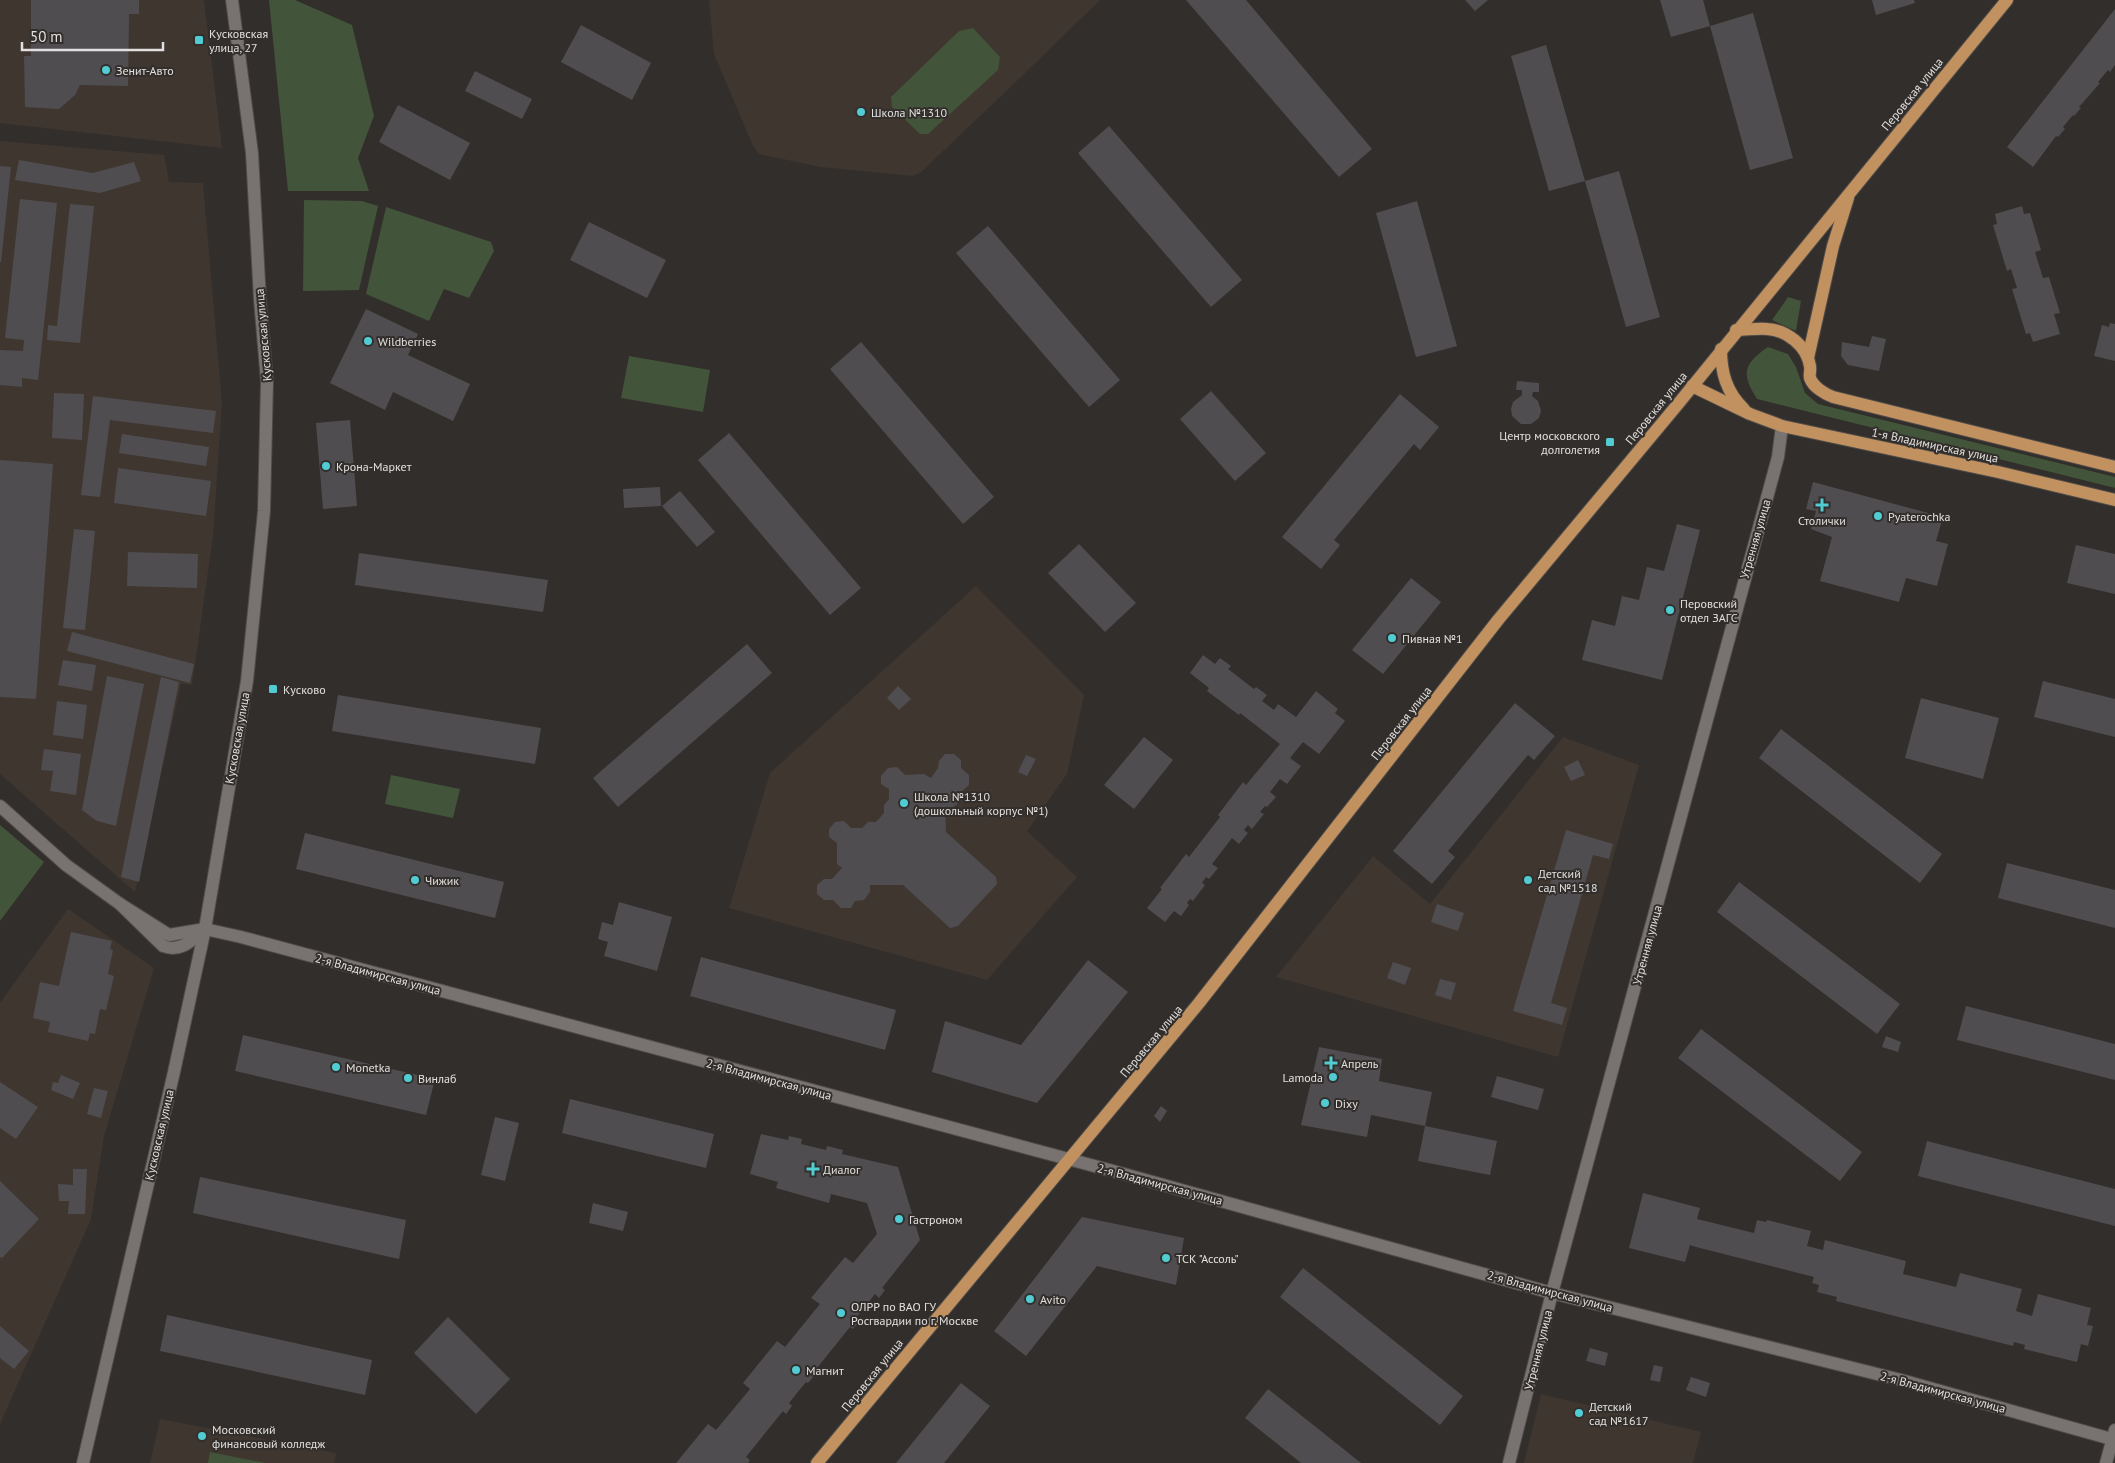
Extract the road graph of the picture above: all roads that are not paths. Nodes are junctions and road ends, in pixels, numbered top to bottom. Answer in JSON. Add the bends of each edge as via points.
{"nodes":[{"id":1,"x":232,"y":0,"type":"edge"},
{"id":2,"x":2007,"y":0,"type":"edge"},
{"id":3,"x":1851,"y":190,"type":"junction"},
{"id":4,"x":1736,"y":330,"type":"junction"},
{"id":5,"x":1721,"y":349,"type":"junction"},
{"id":6,"x":1808,"y":358,"type":"junction"},
{"id":7,"x":1692,"y":386,"type":"junction"},
{"id":8,"x":1750,"y":414,"type":"junction"},
{"id":9,"x":1782,"y":426,"type":"junction"},
{"id":10,"x":2115,"y":467,"type":"edge"},
{"id":11,"x":2115,"y":500,"type":"edge"},
{"id":12,"x":0,"y":806,"type":"edge"},
{"id":13,"x":204,"y":929,"type":"junction"},
{"id":14,"x":1070,"y":1159,"type":"junction"},
{"id":15,"x":1552,"y":1293,"type":"junction"},
{"id":16,"x":2114,"y":1436,"type":"edge"},
{"id":17,"x":83,"y":1463,"type":"edge"},
{"id":18,"x":817,"y":1463,"type":"edge"},
{"id":19,"x":1509,"y":1463,"type":"edge"},
{"id":20,"x":2106,"y":1463,"type":"edge"}],
"edges":[{"from":1,"to":13,"type":"street","name":"Кусковская улица","via":[[252,153],[268,406],[264,511],[247,681]]},
{"from":2,"to":3,"type":"main road","name":"Перовская улица"},
{"from":3,"to":4,"type":"main road","name":"Перовская улица"},
{"from":3,"to":6,"type":"main road","name":"1-я Владимирская улица","via":[[1833,246]]},
{"from":4,"to":5,"type":"main road","name":"Перовская улица"},
{"from":4,"to":6,"type":"main road","name":"1-я Владимирская улица","via":[[1778,331],[1800,344]]},
{"from":5,"to":7,"type":"main road","name":"Перовская улица"},
{"from":5,"to":8,"type":"main road","name":"1-я Владимирская улица","via":[[1721,368],[1726,383]]},
{"from":6,"to":10,"type":"main road","name":"1-я Владимирская улица","via":[[1810,378],[1822,392],[1833,397]]},
{"from":7,"to":8,"type":"main road","name":"1-я Владимирская улица"},
{"from":7,"to":14,"type":"main road","name":"Перовская улица","via":[[1498,620],[1200,1003]]},
{"from":8,"to":9,"type":"main road","name":"1-я Владимирская улица"},
{"from":9,"to":11,"type":"main road","name":"1-я Владимирская улица"},
{"from":9,"to":15,"type":"street","name":"Утренняя улица","via":[[1778,457]]},
{"from":12,"to":13,"type":"street","via":[[66,865],[169,935]]},
{"from":13,"to":14,"type":"street","name":"2-я Владимирская улица"},
{"from":13,"to":17,"type":"street","name":"Кусковская улица"},
{"from":14,"to":15,"type":"street","name":"2-я Владимирская улица"},
{"from":14,"to":18,"type":"main road","name":"Перовская улица"},
{"from":15,"to":16,"type":"street","name":"2-я Владимирская улица"},
{"from":15,"to":19,"type":"street","name":"Утренняя улица"},
{"from":16,"to":20,"type":"street"}]}
